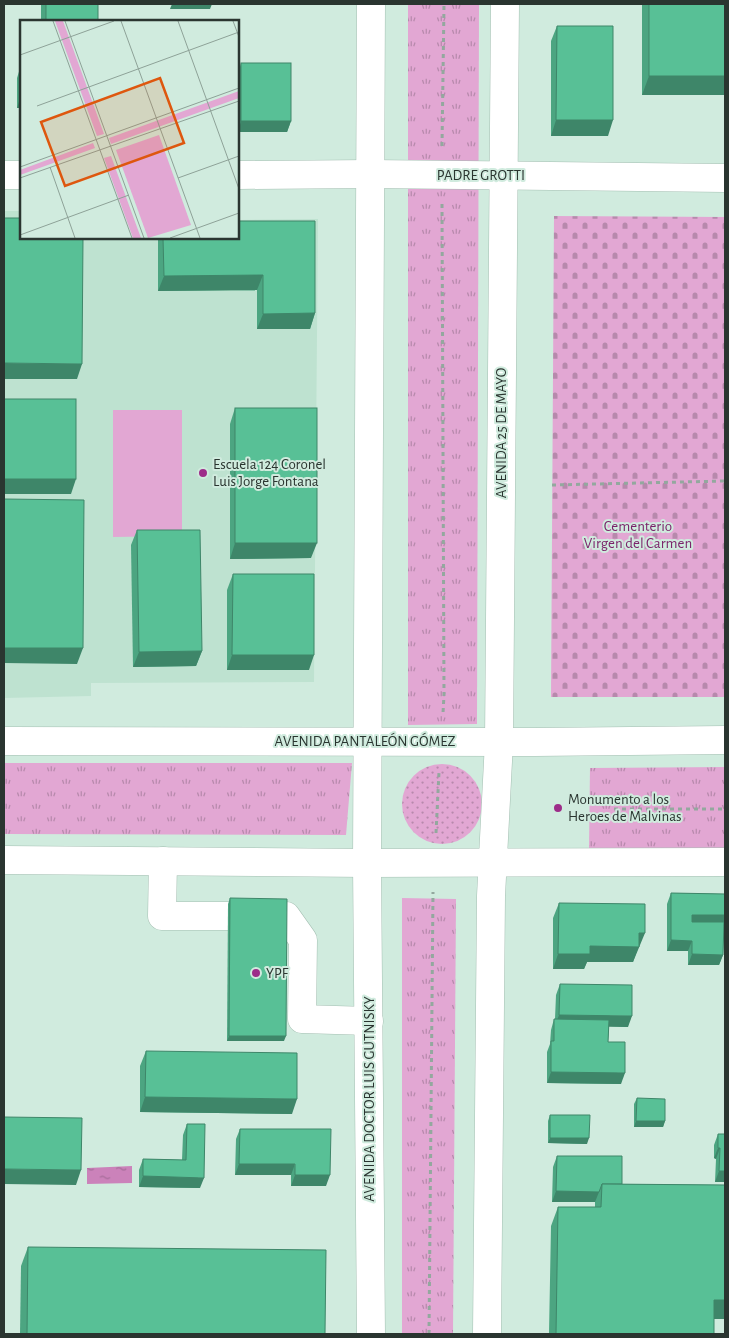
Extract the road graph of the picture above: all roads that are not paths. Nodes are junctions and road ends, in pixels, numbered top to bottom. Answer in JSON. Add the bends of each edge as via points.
{"nodes":[{"id":1,"x":371,"y":4,"type":"edge"},
{"id":2,"x":505,"y":4,"type":"edge"},
{"id":3,"x":370,"y":174,"type":"junction"},
{"id":4,"x":4,"y":175,"type":"edge"},
{"id":5,"x":20,"y":175,"type":"edge"},
{"id":6,"x":239,"y":175,"type":"edge"},
{"id":7,"x":504,"y":176,"type":"junction"},
{"id":8,"x":725,"y":178,"type":"edge"},
{"id":9,"x":4,"y":740,"type":"edge"},
{"id":10,"x":725,"y":740,"type":"edge"},
{"id":11,"x":368,"y":741,"type":"junction"},
{"id":12,"x":500,"y":742,"type":"junction"},
{"id":13,"x":4,"y":860,"type":"edge"},
{"id":14,"x":163,"y":861,"type":"junction"},
{"id":15,"x":725,"y":862,"type":"edge"},
{"id":16,"x":367,"y":863,"type":"junction"},
{"id":17,"x":492,"y":863,"type":"junction"},
{"id":18,"x":369,"y":1021,"type":"junction"},
{"id":19,"x":371,"y":1334,"type":"edge"},
{"id":20,"x":486,"y":1334,"type":"edge"}],
"edges":[{"from":1,"to":3,"type":"main road"},
{"from":2,"to":7,"type":"main road","name":"AVENIDA 25 DE MAYO"},
{"from":3,"to":6,"type":"main road","name":"PADRE GROTTI"},
{"from":3,"to":7,"type":"main road","name":"PADRE GROTTI"},
{"from":3,"to":11,"type":"main road"},
{"from":4,"to":5,"type":"main road"},
{"from":7,"to":8,"type":"main road","name":"PADRE GROTTI"},
{"from":7,"to":12,"type":"main road","name":"AVENIDA 25 DE MAYO"},
{"from":9,"to":11,"type":"main road","name":"AVENIDA PANTALEÓN GÓMEZ"},
{"from":10,"to":12,"type":"main road","name":"AVENIDA PANTALEÓN GÓMEZ"},
{"from":11,"to":12,"type":"main road","name":"AVENIDA PANTALEÓN GÓMEZ"},
{"from":11,"to":16,"type":"main road"},
{"from":12,"to":17,"type":"main road","name":"AVENIDA 25 DE MAYO"},
{"from":13,"to":14,"type":"main road"},
{"from":14,"to":16,"type":"main road"},
{"from":14,"to":18,"type":"main road","via":[[162,916],[286,916],[303,940],[302,1019]]},
{"from":15,"to":17,"type":"main road"},
{"from":16,"to":17,"type":"main road"},
{"from":16,"to":18,"type":"main road","name":"AVENIDA DOCTOR LUIS GUTNISKY"},
{"from":17,"to":20,"type":"main road"},
{"from":18,"to":19,"type":"main road","name":"AVENIDA DOCTOR LUIS GUTNISKY"}]}
